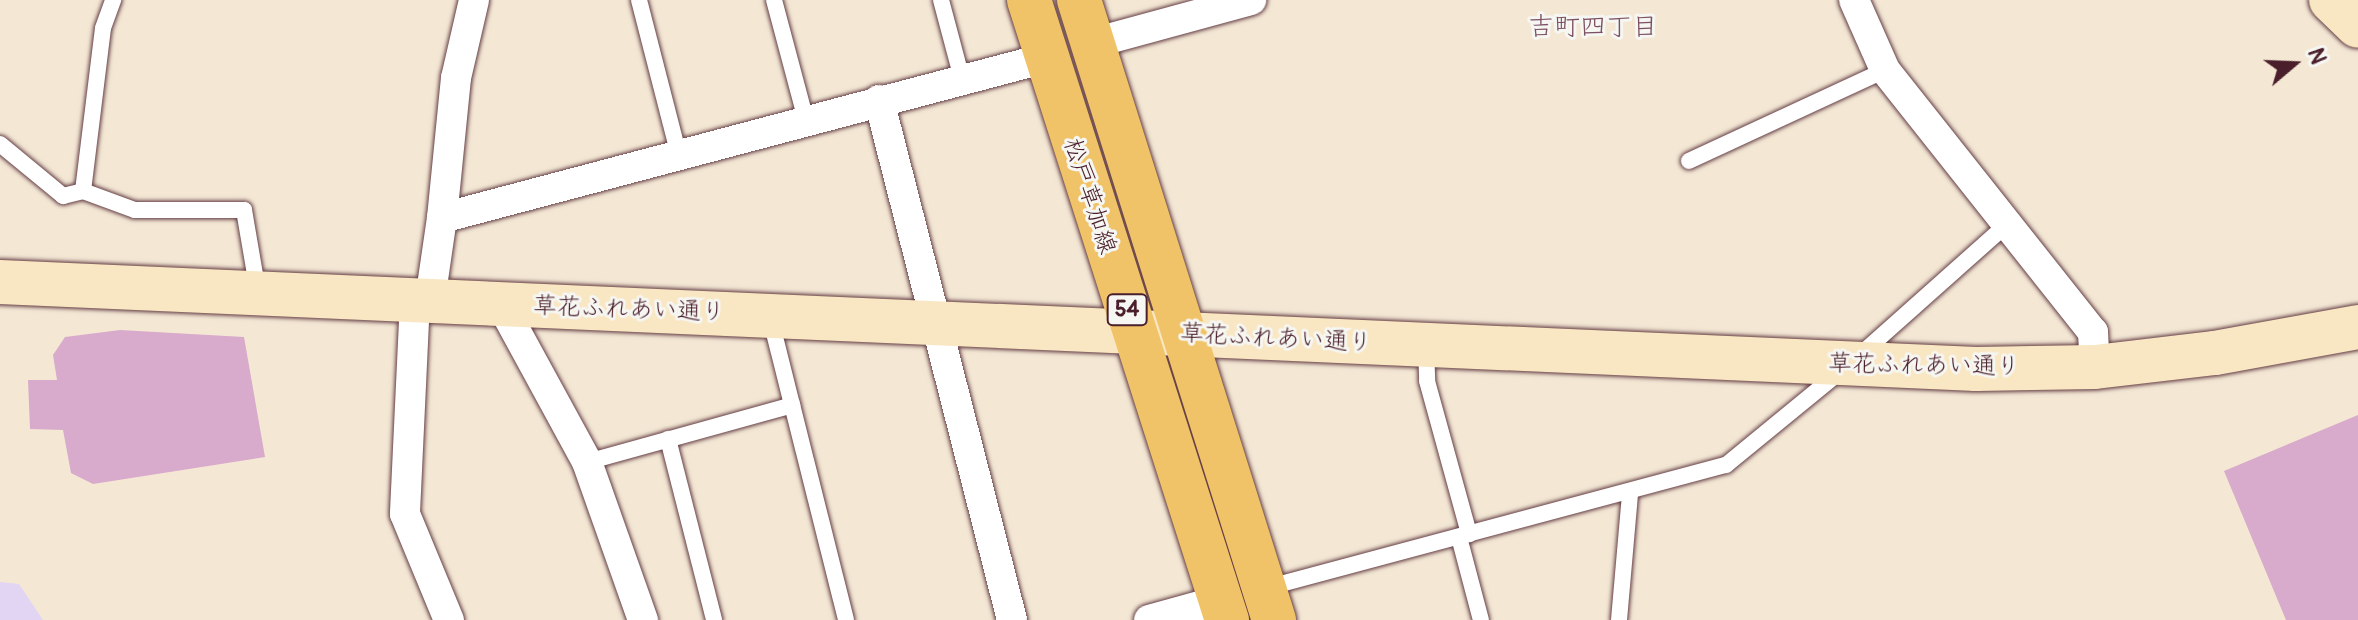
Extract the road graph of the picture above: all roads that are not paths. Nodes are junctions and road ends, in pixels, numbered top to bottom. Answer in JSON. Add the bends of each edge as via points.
{"nodes":[{"id":1,"x":113,"y":0,"type":"edge"},
{"id":2,"x":474,"y":0,"type":"edge"},
{"id":3,"x":639,"y":0,"type":"edge"},
{"id":4,"x":774,"y":0,"type":"edge"},
{"id":5,"x":941,"y":0,"type":"edge"},
{"id":6,"x":1029,"y":0,"type":"edge"},
{"id":7,"x":1079,"y":0,"type":"edge"},
{"id":8,"x":1251,"y":0,"type":"edge"},
{"id":9,"x":1854,"y":0,"type":"edge"},
{"id":10,"x":2331,"y":0,"type":"edge"},
{"id":11,"x":2358,"y":26,"type":"edge"},
{"id":12,"x":1093,"y":43,"type":"junction"},
{"id":13,"x":1046,"y":58,"type":"junction"},
{"id":14,"x":1885,"y":70,"type":"junction"},
{"id":15,"x":962,"y":79,"type":"junction"},
{"id":16,"x":879,"y":100,"type":"junction"},
{"id":17,"x":806,"y":120,"type":"junction"},
{"id":18,"x":0,"y":144,"type":"edge"},
{"id":19,"x":678,"y":152,"type":"junction"},
{"id":20,"x":1689,"y":161,"type":"dead end"},
{"id":21,"x":83,"y":191,"type":"junction"},
{"id":22,"x":442,"y":218,"type":"junction"},
{"id":23,"x":2007,"y":224,"type":"junction"},
{"id":24,"x":0,"y":282,"type":"edge"},
{"id":25,"x":258,"y":292,"type":"junction"},
{"id":26,"x":422,"y":300,"type":"junction"},
{"id":27,"x":501,"y":304,"type":"junction"},
{"id":28,"x":769,"y":315,"type":"junction"},
{"id":29,"x":937,"y":324,"type":"junction"},
{"id":30,"x":2358,"y":327,"type":"edge"},
{"id":31,"x":1134,"y":333,"type":"junction"},
{"id":32,"x":1183,"y":333,"type":"junction"},
{"id":33,"x":1426,"y":345,"type":"junction"},
{"id":34,"x":1850,"y":364,"type":"junction"},
{"id":35,"x":2095,"y":367,"type":"junction"},
{"id":36,"x":792,"y":405,"type":"junction"},
{"id":37,"x":668,"y":439,"type":"junction"},
{"id":38,"x":587,"y":462,"type":"junction"},
{"id":39,"x":1630,"y":494,"type":"junction"},
{"id":40,"x":1464,"y":536,"type":"junction"},
{"id":41,"x":1269,"y":604,"type":"edge"},
{"id":42,"x":1224,"y":610,"type":"edge"},
{"id":43,"x":449,"y":620,"type":"edge"},
{"id":44,"x":643,"y":620,"type":"edge"},
{"id":45,"x":714,"y":620,"type":"edge"},
{"id":46,"x":846,"y":620,"type":"edge"},
{"id":47,"x":1012,"y":620,"type":"edge"},
{"id":48,"x":1149,"y":620,"type":"edge"},
{"id":49,"x":1481,"y":620,"type":"edge"},
{"id":50,"x":1619,"y":620,"type":"edge"}],
"edges":[{"from":1,"to":21,"type":"lane","via":[[103,28]]},
{"from":2,"to":22,"type":"street","via":[[456,78]]},
{"from":3,"to":19,"type":"lane"},
{"from":4,"to":17,"type":"lane"},
{"from":5,"to":15,"type":"lane"},
{"from":6,"to":13,"type":"main road","name":"松戸草加線","number":"54"},
{"from":7,"to":12,"type":"main road","name":"松戸草加線","number":"54"},
{"from":8,"to":12,"type":"street"},
{"from":9,"to":14,"type":"street"},
{"from":10,"to":11,"type":"street"},
{"from":12,"to":32,"type":"main road","name":"松戸草加線","number":"54"},
{"from":13,"to":15,"type":"street"},
{"from":13,"to":31,"type":"main road","name":"松戸草加線","number":"54"},
{"from":14,"to":20,"type":"lane"},
{"from":14,"to":23,"type":"street"},
{"from":15,"to":16,"type":"street"},
{"from":16,"to":17,"type":"street"},
{"from":16,"to":29,"type":"street"},
{"from":17,"to":19,"type":"street"},
{"from":18,"to":21,"type":"lane","via":[[63,196]]},
{"from":19,"to":22,"type":"street"},
{"from":21,"to":25,"type":"lane","via":[[135,210],[244,210]]},
{"from":22,"to":26,"type":"street"},
{"from":23,"to":34,"type":"lane"},
{"from":23,"to":35,"type":"street","via":[[2093,332]]},
{"from":24,"to":25,"type":"street","name":"草花ふれあい通り"},
{"from":25,"to":26,"type":"street","name":"草花ふれあい通り"},
{"from":26,"to":27,"type":"street","name":"草花ふれあい通り"},
{"from":26,"to":43,"type":"street","via":[[405,514]]},
{"from":27,"to":28,"type":"street","name":"草花ふれあい通り"},
{"from":27,"to":38,"type":"street"},
{"from":28,"to":29,"type":"street","name":"草花ふれあい通り"},
{"from":28,"to":36,"type":"lane"},
{"from":29,"to":31,"type":"street","name":"草花ふれあい通り"},
{"from":29,"to":47,"type":"street"},
{"from":30,"to":35,"type":"street","name":"草花ふれあい通り","via":[[2215,353]]},
{"from":31,"to":32,"type":"street","name":"草花ふれあい通り"},
{"from":31,"to":42,"type":"main road","name":"松戸草加線","number":"54"},
{"from":32,"to":33,"type":"street","name":"草花ふれあい通り"},
{"from":32,"to":41,"type":"main road","name":"松戸草加線","number":"54"},
{"from":33,"to":34,"type":"street","name":"草花ふれあい通り"},
{"from":33,"to":40,"type":"lane","via":[[1427,381]]},
{"from":34,"to":35,"type":"street","name":"草花ふれあい通り"},
{"from":34,"to":39,"type":"lane","via":[[1726,465]]},
{"from":36,"to":37,"type":"lane"},
{"from":36,"to":46,"type":"lane"},
{"from":37,"to":38,"type":"lane"},
{"from":37,"to":45,"type":"lane"},
{"from":38,"to":44,"type":"street"},
{"from":39,"to":40,"type":"lane"},
{"from":39,"to":50,"type":"lane"},
{"from":40,"to":41,"type":"lane"},
{"from":40,"to":49,"type":"lane"},
{"from":42,"to":48,"type":"street"}]}
